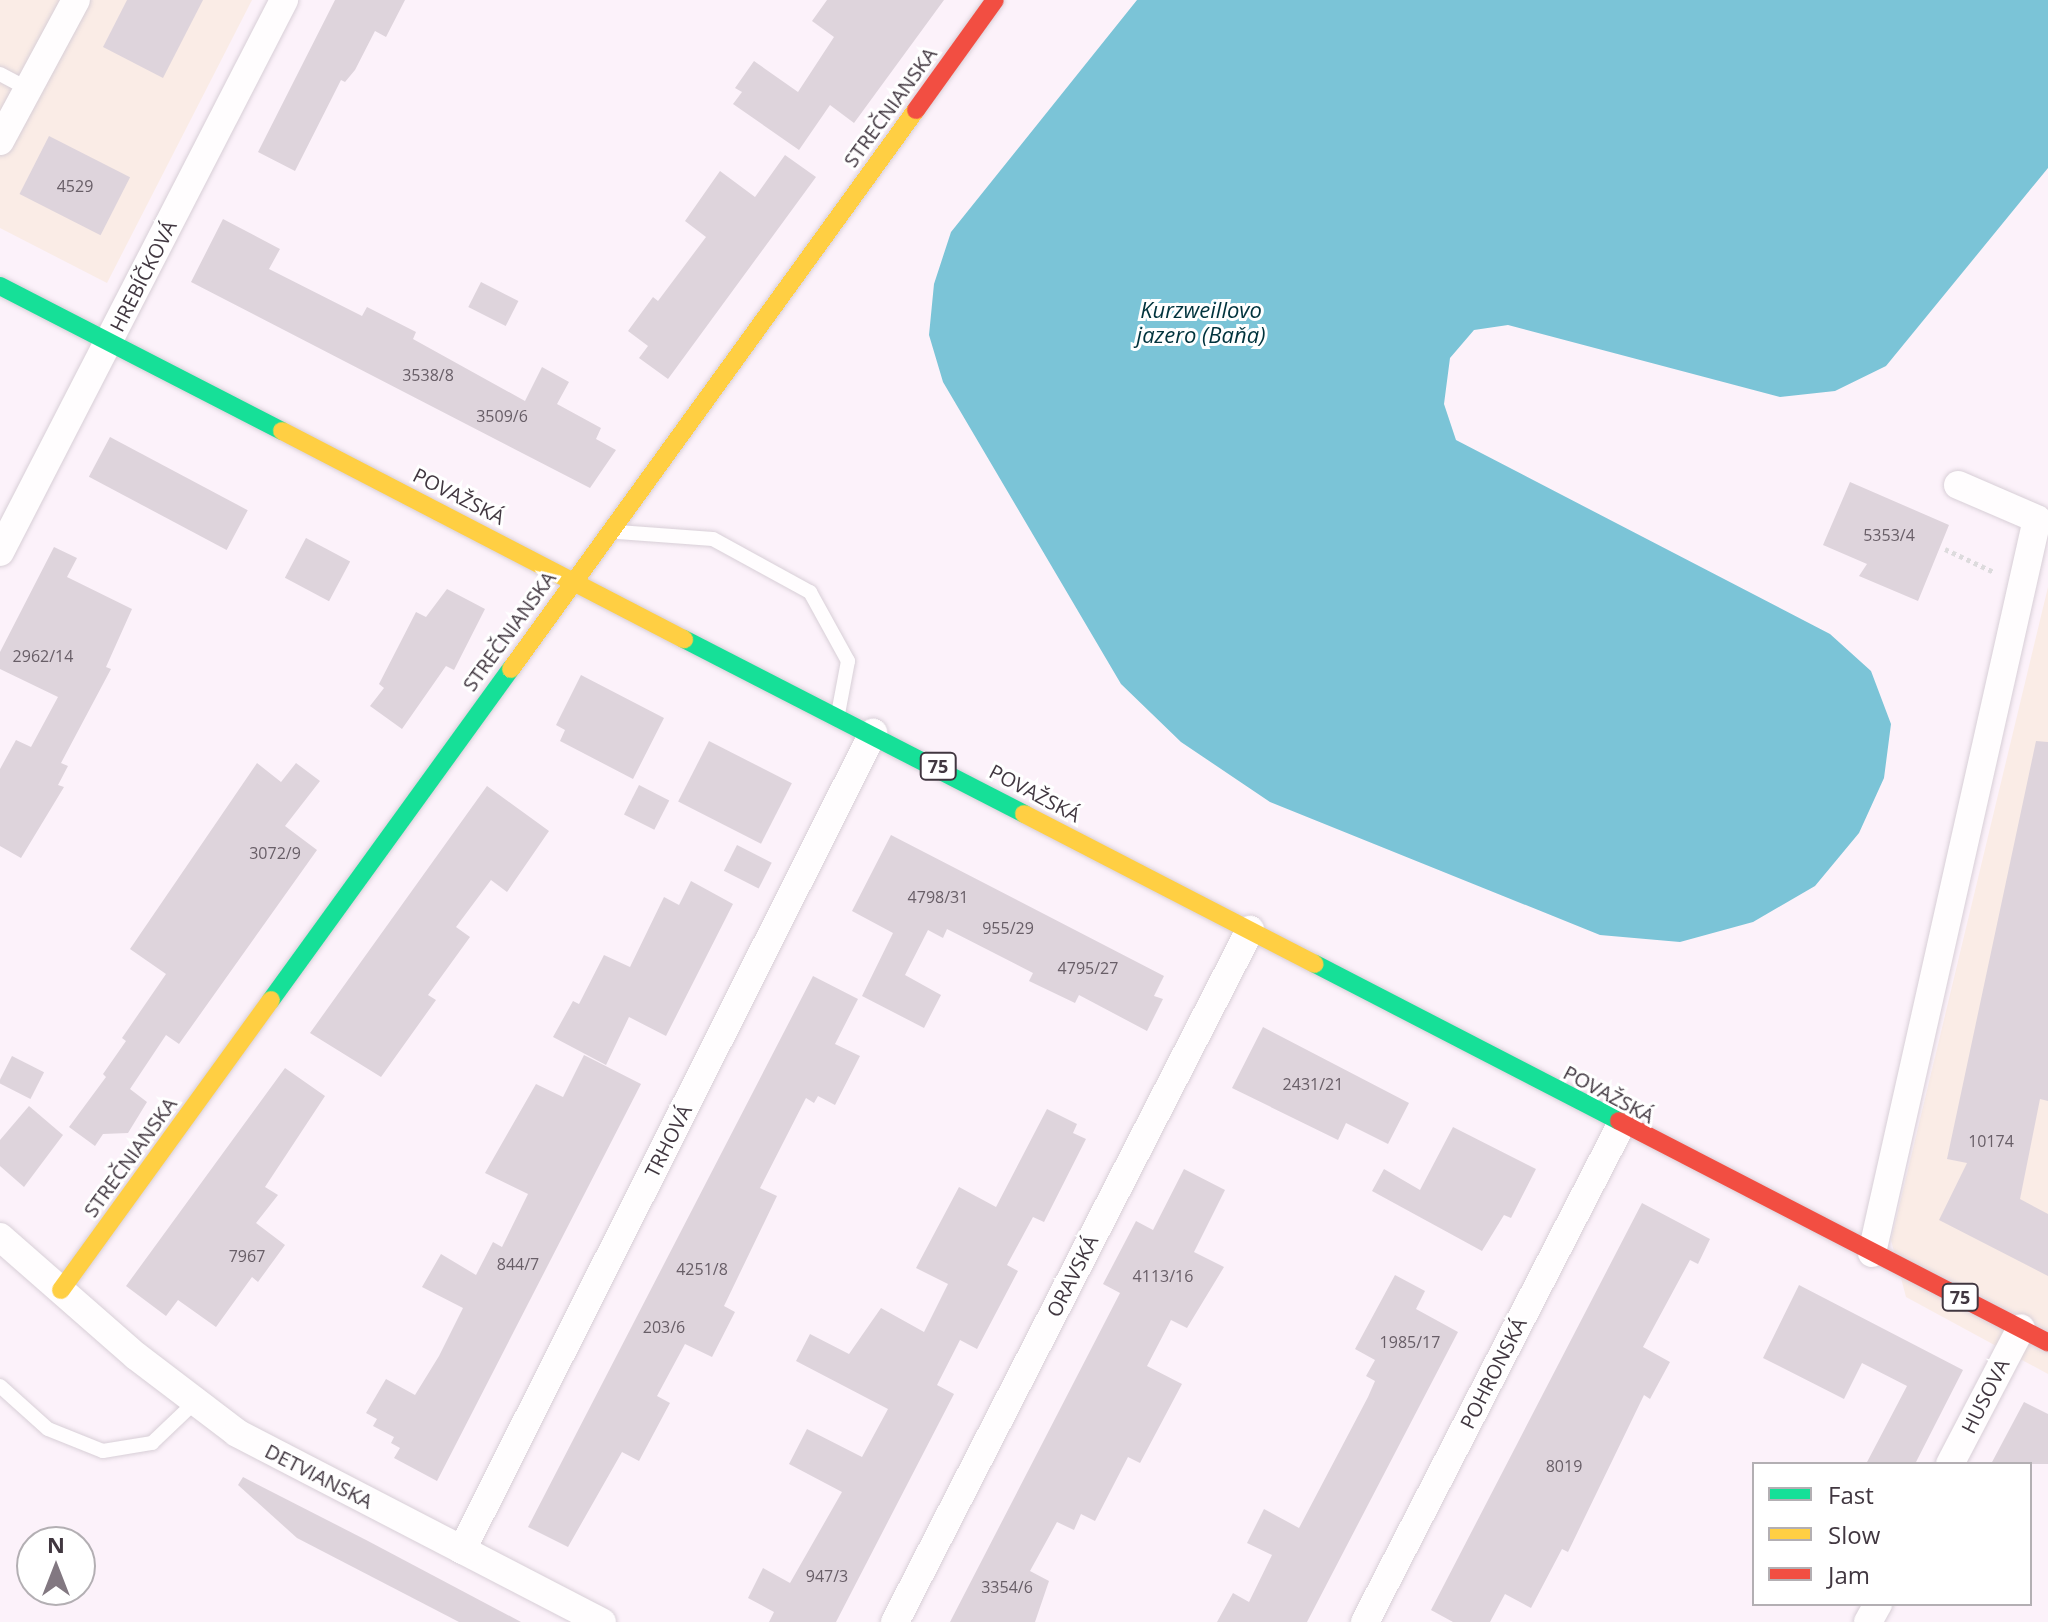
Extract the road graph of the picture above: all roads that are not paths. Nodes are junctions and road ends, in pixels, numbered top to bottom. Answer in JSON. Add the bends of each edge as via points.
{"nodes":[{"id":1,"x":76,"y":0,"type":"edge"},
{"id":2,"x":284,"y":0,"type":"edge"},
{"id":3,"x":995,"y":0,"type":"edge"},
{"id":4,"x":0,"y":74,"type":"edge"},
{"id":5,"x":28,"y":89,"type":"junction"},
{"id":6,"x":0,"y":141,"type":"edge"},
{"id":7,"x":0,"y":286,"type":"edge"},
{"id":8,"x":109,"y":343,"type":"junction"},
{"id":9,"x":1958,"y":485,"type":"dead end"},
{"id":10,"x":608,"y":531,"type":"junction"},
{"id":11,"x":0,"y":552,"type":"edge"},
{"id":12,"x":573,"y":579,"type":"junction"},
{"id":13,"x":838,"y":715,"type":"junction"},
{"id":14,"x":873,"y":733,"type":"junction"},
{"id":15,"x":1250,"y":930,"type":"junction"},
{"id":16,"x":1621,"y":1125,"type":"junction"},
{"id":17,"x":0,"y":1237,"type":"edge"},
{"id":18,"x":1872,"y":1253,"type":"junction"},
{"id":19,"x":61,"y":1290,"type":"junction"},
{"id":20,"x":2021,"y":1328,"type":"junction"},
{"id":21,"x":2048,"y":1342,"type":"edge"},
{"id":22,"x":0,"y":1386,"type":"edge"},
{"id":23,"x":194,"y":1403,"type":"junction"},
{"id":24,"x":1951,"y":1462,"type":"edge"},
{"id":25,"x":462,"y":1550,"type":"junction"},
{"id":26,"x":602,"y":1622,"type":"edge"},
{"id":27,"x":895,"y":1622,"type":"edge"},
{"id":28,"x":1365,"y":1622,"type":"edge"}],
"edges":[{"from":1,"to":5,"type":"street"},
{"from":2,"to":8,"type":"street","name":"HREBÍČKOVÁ"},
{"from":3,"to":10,"type":"main road","name":"STREČNIANSKA"},
{"from":4,"to":5,"type":"lane"},
{"from":5,"to":6,"type":"street"},
{"from":7,"to":8,"type":"main road","name":"POVAŽSKÁ","number":"75"},
{"from":8,"to":11,"type":"street","name":"HREBÍČKOVÁ"},
{"from":8,"to":12,"type":"main road","name":"POVAŽSKÁ","number":"75"},
{"from":9,"to":18,"type":"street","via":[[2037,519]]},
{"from":10,"to":12,"type":"main road","name":"STREČNIANSKA"},
{"from":10,"to":13,"type":"lane","via":[[713,539],[810,592],[848,661]]},
{"from":12,"to":13,"type":"main road","name":"POVAŽSKÁ","number":"75"},
{"from":12,"to":19,"type":"main road","name":"STREČNIANSKA"},
{"from":13,"to":14,"type":"main road","name":"POVAŽSKÁ","number":"75"},
{"from":14,"to":15,"type":"main road","name":"POVAŽSKÁ","number":"75"},
{"from":14,"to":25,"type":"street","name":"TRHOVÁ"},
{"from":15,"to":16,"type":"main road","name":"POVAŽSKÁ","number":"75"},
{"from":15,"to":27,"type":"street","name":"ORAVSKÁ"},
{"from":16,"to":18,"type":"main road","name":"POVAŽSKÁ","number":"75"},
{"from":16,"to":28,"type":"street","name":"POHRONSKÁ"},
{"from":17,"to":19,"type":"street","name":"DETVIANSKA"},
{"from":18,"to":20,"type":"main road","name":"POVAŽSKÁ","number":"75"},
{"from":19,"to":23,"type":"street","name":"DETVIANSKA"},
{"from":20,"to":21,"type":"main road","name":"POVAŽSKÁ","number":"75"},
{"from":20,"to":24,"type":"street","name":"HUSOVA"},
{"from":22,"to":23,"type":"lane","via":[[48,1429],[103,1451],[152,1443]]},
{"from":23,"to":25,"type":"street","name":"DETVIANSKA","via":[[291,1463]]},
{"from":25,"to":26,"type":"street","name":"DETVIANSKA"}]}
